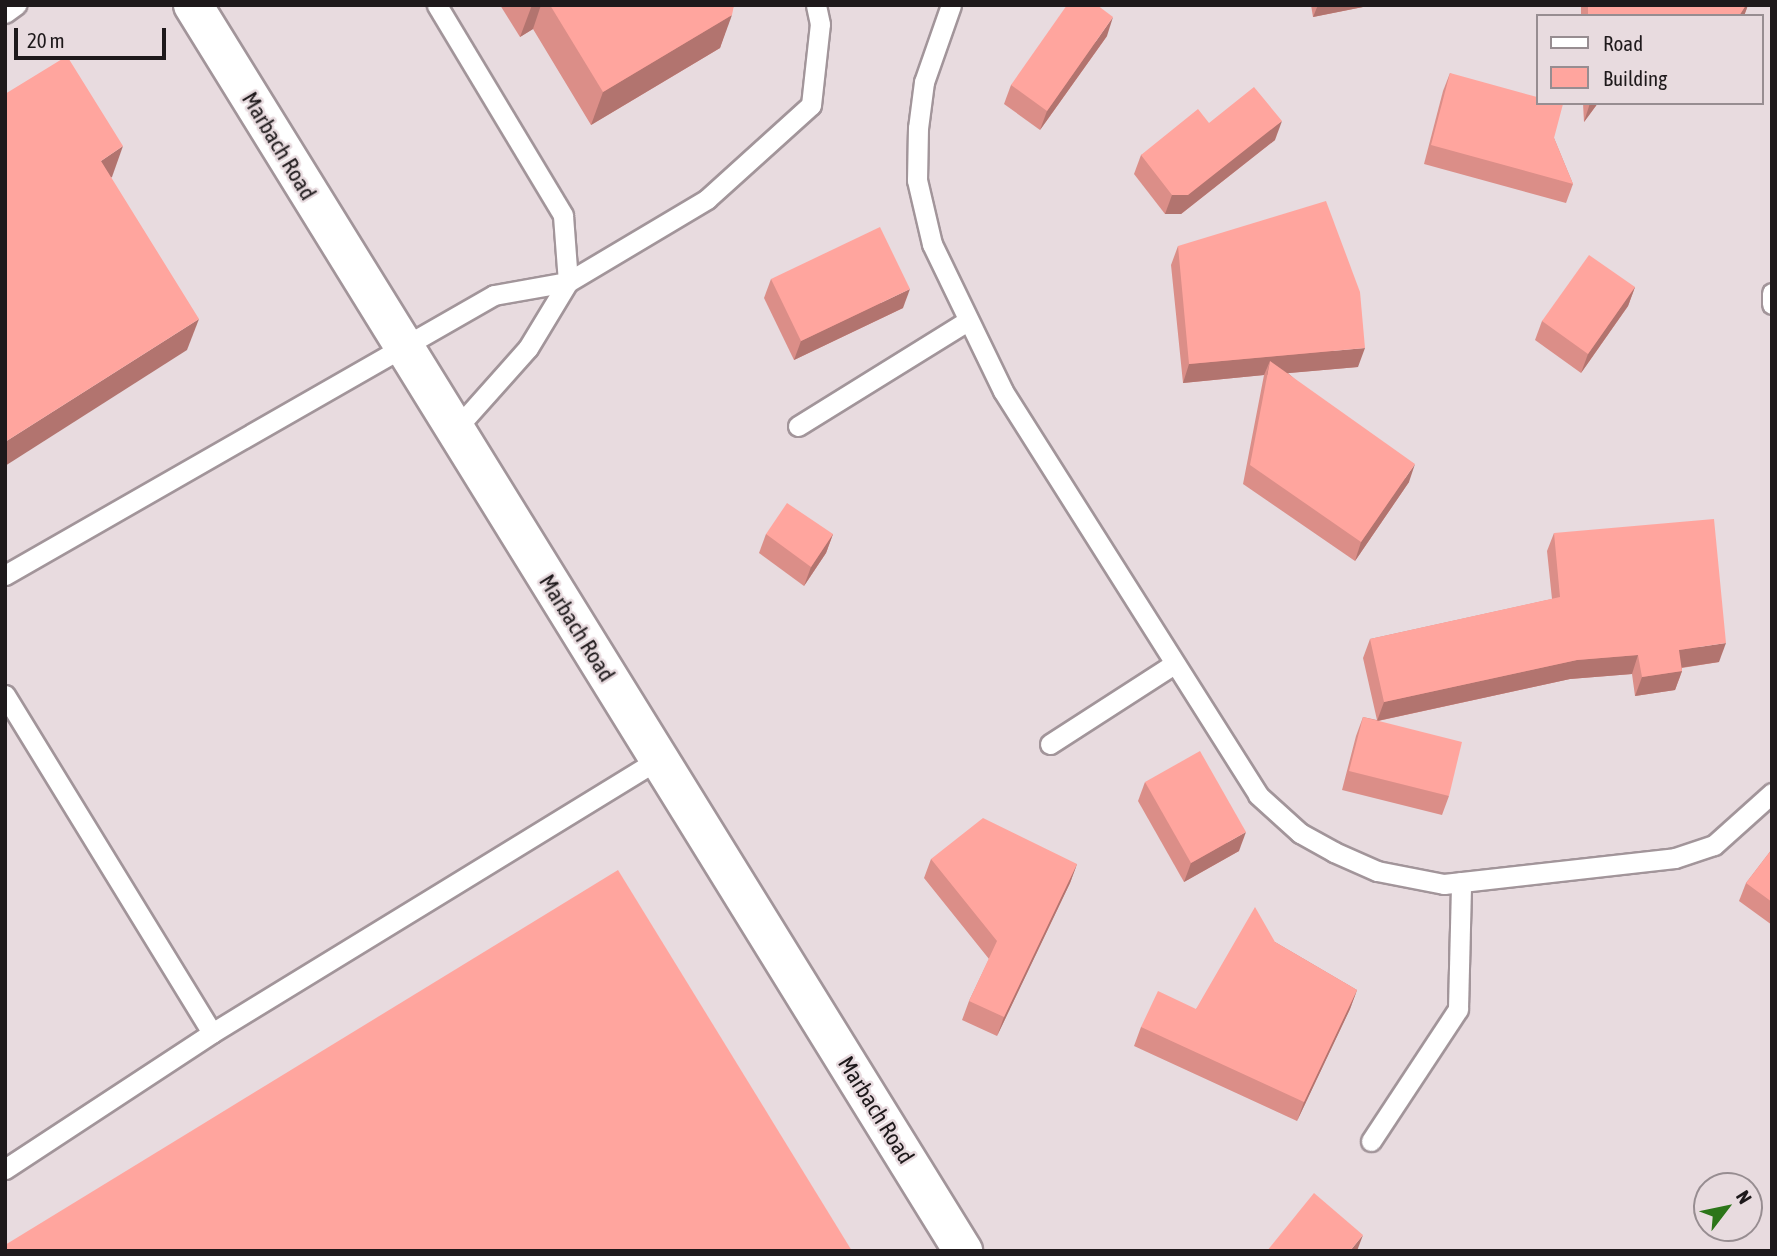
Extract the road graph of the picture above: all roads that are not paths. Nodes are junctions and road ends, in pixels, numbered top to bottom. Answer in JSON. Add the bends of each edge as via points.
{"nodes":[{"id":1,"x":16,"y":5,"type":"edge"},
{"id":2,"x":193,"y":5,"type":"edge"},
{"id":3,"x":437,"y":5,"type":"edge"},
{"id":4,"x":816,"y":5,"type":"edge"},
{"id":5,"x":951,"y":5,"type":"edge"},
{"id":6,"x":5,"y":13,"type":"edge"},
{"id":7,"x":568,"y":282,"type":"junction"},
{"id":8,"x":1772,"y":293,"type":"edge"},
{"id":9,"x":1772,"y":304,"type":"edge"},
{"id":10,"x":966,"y":322,"type":"junction"},
{"id":11,"x":400,"y":345,"type":"junction"},
{"id":12,"x":798,"y":426,"type":"dead end"},
{"id":13,"x":454,"y":431,"type":"junction"},
{"id":14,"x":5,"y":575,"type":"edge"},
{"id":15,"x":1174,"y":664,"type":"junction"},
{"id":16,"x":5,"y":695,"type":"edge"},
{"id":17,"x":1050,"y":744,"type":"dead end"},
{"id":18,"x":659,"y":759,"type":"junction"},
{"id":19,"x":1772,"y":793,"type":"edge"},
{"id":20,"x":1461,"y":882,"type":"junction"},
{"id":21,"x":212,"y":1033,"type":"junction"},
{"id":22,"x":1371,"y":1141,"type":"dead end"},
{"id":23,"x":5,"y":1169,"type":"edge"},
{"id":24,"x":963,"y":1251,"type":"edge"}],
"edges":[{"from":1,"to":6,"type":"lane"},
{"from":2,"to":11,"type":"street","name":"Marbach Road"},
{"from":3,"to":7,"type":"lane","via":[[563,215]]},
{"from":4,"to":7,"type":"lane","via":[[820,24],[811,105],[707,198]]},
{"from":5,"to":10,"type":"lane","via":[[924,82],[916,180],[932,244]]},
{"from":7,"to":11,"type":"lane","via":[[494,295]]},
{"from":7,"to":13,"type":"lane","via":[[528,348]]},
{"from":8,"to":9,"type":"lane"},
{"from":10,"to":12,"type":"lane"},
{"from":10,"to":15,"type":"lane"},
{"from":11,"to":13,"type":"street","name":"Marbach Road"},
{"from":11,"to":14,"type":"lane"},
{"from":13,"to":18,"type":"street","name":"Marbach Road"},
{"from":15,"to":17,"type":"lane"},
{"from":15,"to":20,"type":"lane","via":[[1258,794],[1300,833],[1377,871]]},
{"from":16,"to":21,"type":"lane"},
{"from":18,"to":21,"type":"lane"},
{"from":18,"to":24,"type":"street","name":"Marbach Road"},
{"from":19,"to":20,"type":"lane","via":[[1714,845],[1675,858]]},
{"from":20,"to":22,"type":"lane","via":[[1458,1009]]},
{"from":21,"to":23,"type":"lane"}]}
